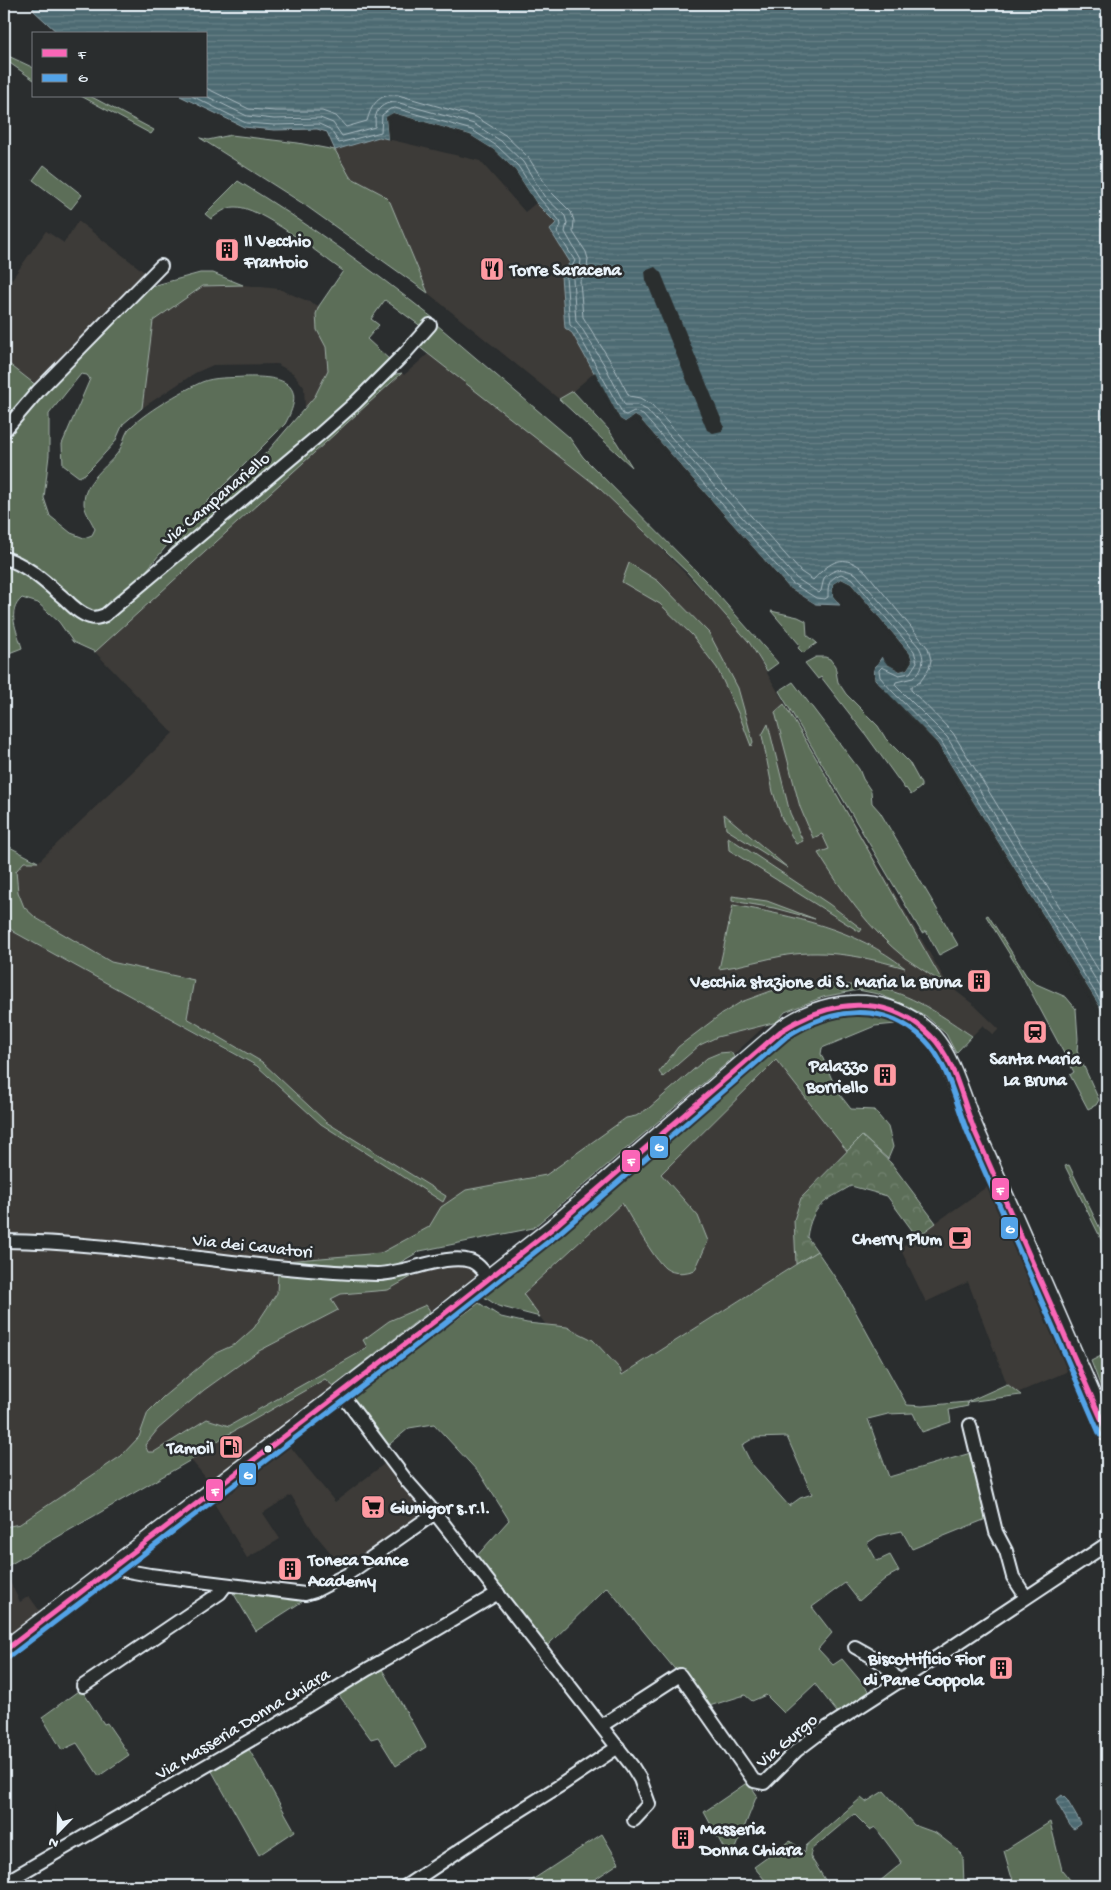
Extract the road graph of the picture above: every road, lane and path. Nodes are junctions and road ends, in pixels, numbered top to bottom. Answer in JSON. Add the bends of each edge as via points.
{"nodes":[{"id":1,"x":161,"y":266,"type":"dead end"},
{"id":2,"x":430,"y":325,"type":"dead end"},
{"id":3,"x":4,"y":431,"type":"edge"},
{"id":4,"x":5,"y":556,"type":"edge"},
{"id":5,"x":4,"y":1241,"type":"edge"},
{"id":6,"x":490,"y":1278,"type":"junction"},
{"id":7,"x":340,"y":1392,"type":"junction"},
{"id":8,"x":970,"y":1425,"type":"dead end"},
{"id":9,"x":1107,"y":1432,"type":"edge"},
{"id":10,"x":435,"y":1513,"type":"junction"},
{"id":11,"x":1107,"y":1544,"type":"edge"},
{"id":12,"x":111,"y":1568,"type":"junction"},
{"id":13,"x":226,"y":1585,"type":"junction"},
{"id":14,"x":498,"y":1593,"type":"junction"},
{"id":15,"x":1026,"y":1597,"type":"junction"},
{"id":16,"x":855,"y":1647,"type":"dead end"},
{"id":17,"x":4,"y":1651,"type":"edge"},
{"id":18,"x":899,"y":1682,"type":"junction"},
{"id":19,"x":83,"y":1686,"type":"dead end"},
{"id":20,"x":601,"y":1726,"type":"junction"},
{"id":21,"x":618,"y":1747,"type":"junction"},
{"id":22,"x":634,"y":1820,"type":"dead end"},
{"id":23,"x":4,"y":1883,"type":"edge"},
{"id":24,"x":406,"y":1886,"type":"edge"}],
"edges":[{"from":1,"to":3,"type":"street","via":[[39,390]]},
{"from":2,"to":4,"type":"street","name":"Via Campanariello","via":[[400,359],[319,435],[105,615],[90,617],[79,611],[36,575]]},
{"from":5,"to":6,"type":"street","name":"Via dei Cavatori","via":[[116,1248],[273,1267],[380,1274],[459,1258],[472,1261]]},
{"from":6,"to":7,"type":"street"},
{"from":6,"to":9,"type":"street","via":[[788,1026],[830,1007],[876,1006],[910,1019],[943,1050]]},
{"from":7,"to":10,"type":"street"},
{"from":7,"to":12,"type":"street"},
{"from":8,"to":15,"type":"street","via":[[996,1532],[1006,1551],[1013,1577]]},
{"from":10,"to":13,"type":"street","via":[[348,1574],[315,1591],[306,1594]]},
{"from":10,"to":14,"type":"street"},
{"from":11,"to":15,"type":"street","name":"Via Gurgo"},
{"from":12,"to":13,"type":"street"},
{"from":12,"to":17,"type":"street"},
{"from":13,"to":19,"type":"street","via":[[220,1593]]},
{"from":14,"to":20,"type":"street"},
{"from":14,"to":23,"type":"street","name":"Via Masseria Donna Chiara"},
{"from":15,"to":18,"type":"street","name":"Via Gurgo"},
{"from":16,"to":18,"type":"street","via":[[881,1661]]},
{"from":18,"to":20,"type":"street","name":"Via Gurgo","via":[[825,1729],[796,1751],[764,1783],[754,1781],[680,1675]]},
{"from":20,"to":21,"type":"street"},
{"from":21,"to":22,"type":"street","via":[[640,1779],[649,1800],[647,1808]]},
{"from":21,"to":24,"type":"street"}]}
